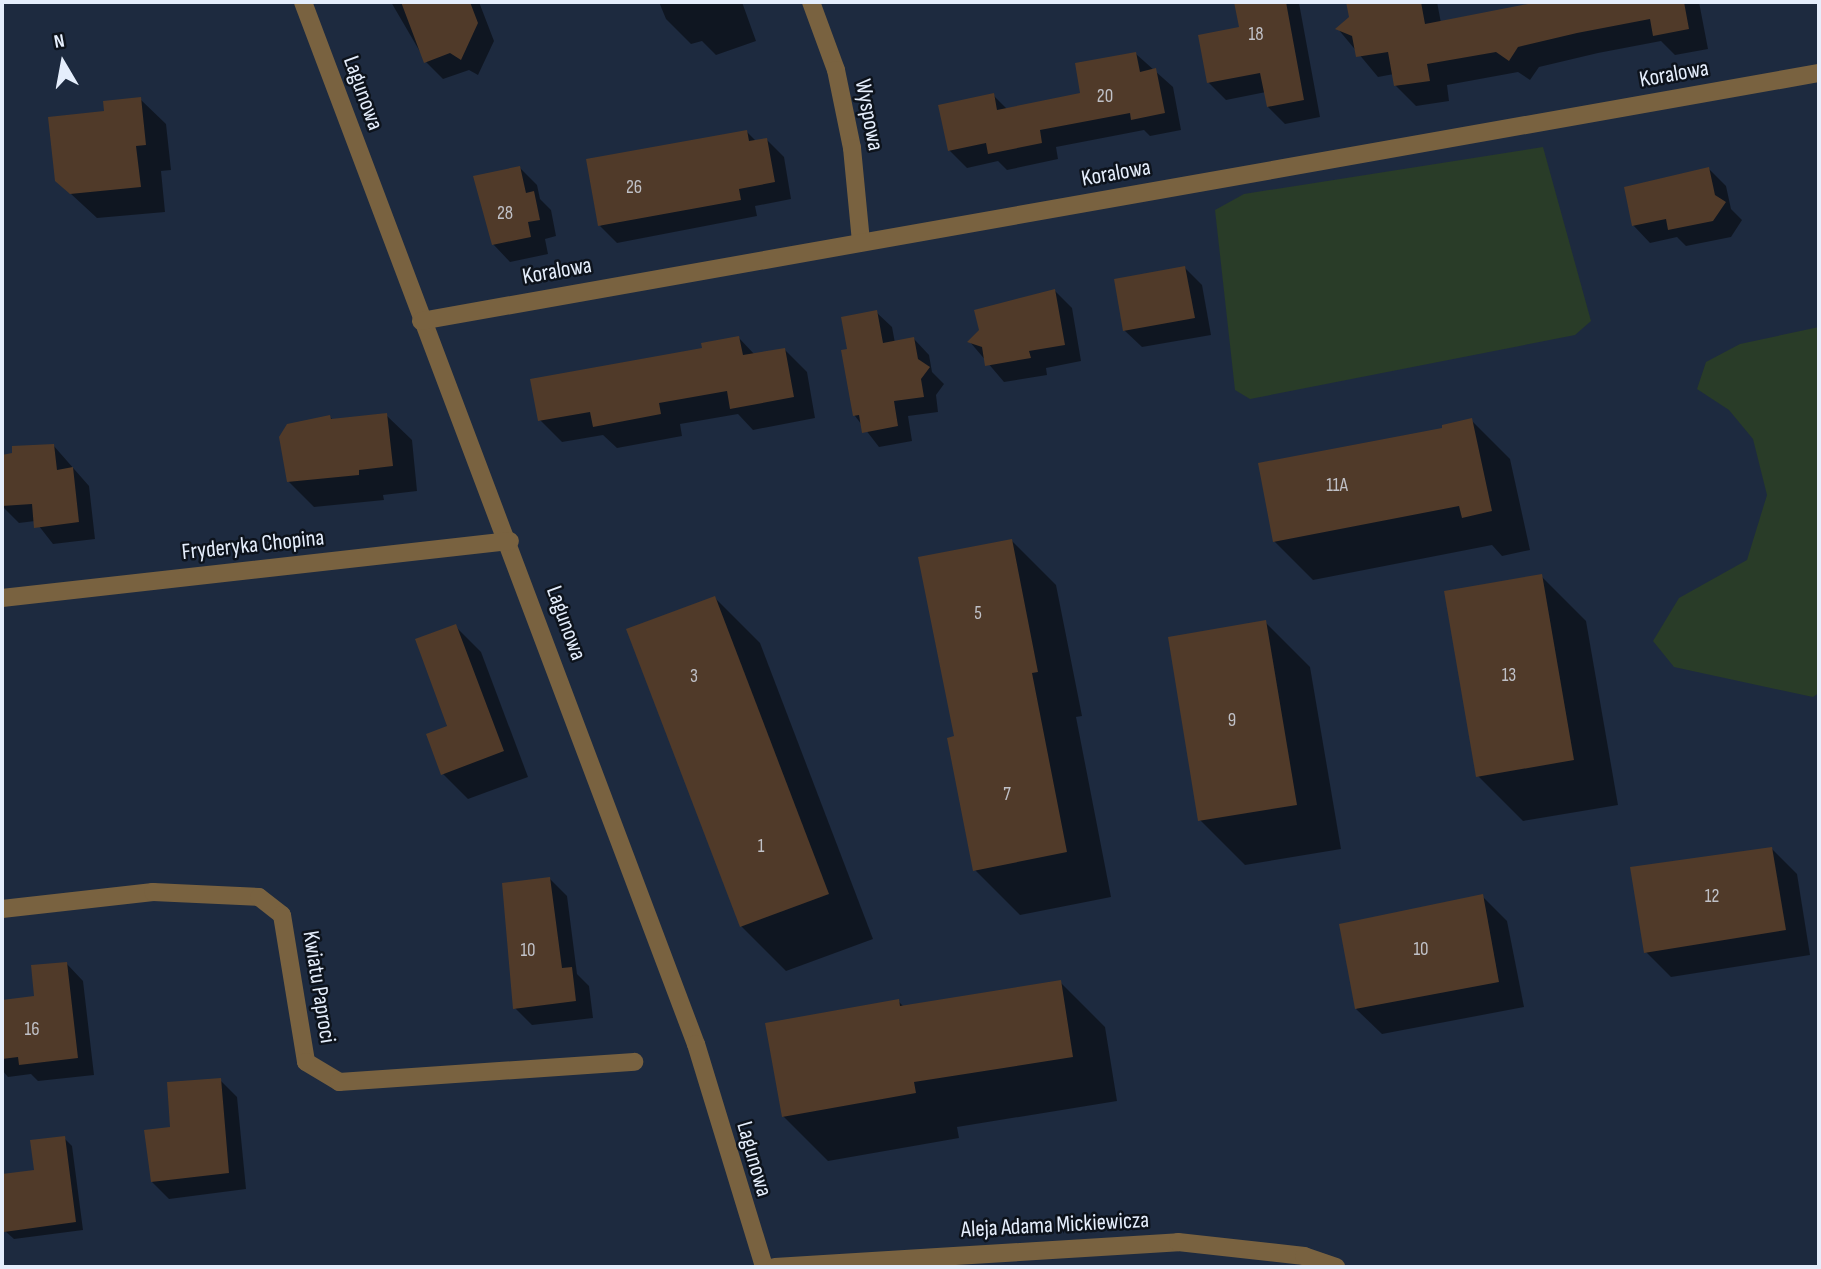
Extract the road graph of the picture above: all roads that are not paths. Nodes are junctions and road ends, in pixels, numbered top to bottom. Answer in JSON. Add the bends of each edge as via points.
{"nodes":[{"id":1,"x":303,"y":2,"type":"edge"},
{"id":2,"x":811,"y":2,"type":"edge"},
{"id":3,"x":1819,"y":73,"type":"edge"},
{"id":4,"x":861,"y":242,"type":"junction"},
{"id":5,"x":421,"y":321,"type":"junction"},
{"id":6,"x":510,"y":541,"type":"junction"},
{"id":7,"x":2,"y":598,"type":"edge"},
{"id":8,"x":2,"y":909,"type":"edge"},
{"id":9,"x":634,"y":1062,"type":"dead end"},
{"id":10,"x":764,"y":1267,"type":"edge"},
{"id":11,"x":775,"y":1267,"type":"edge"},
{"id":12,"x":1336,"y":1267,"type":"edge"}],
"edges":[{"from":1,"to":5,"type":"street","name":"Lagunowa"},
{"from":2,"to":4,"type":"street","name":"Wyspowa","via":[[836,70],[852,148]]},
{"from":3,"to":4,"type":"street","name":"Koralowa"},
{"from":4,"to":5,"type":"street","name":"Koralowa"},
{"from":5,"to":6,"type":"street","name":"Lagunowa"},
{"from":6,"to":7,"type":"street","name":"Fryderyka Chopina"},
{"from":6,"to":10,"type":"street","name":"Lagunowa","via":[[696,1044]]},
{"from":8,"to":9,"type":"street","name":"Kwiatu Paproci","via":[[153,892],[259,897],[282,915],[306,1062],[339,1082]]},
{"from":11,"to":12,"type":"street","name":"Aleja Adama Mickiewicza","via":[[1178,1242],[1304,1256]]}]}
